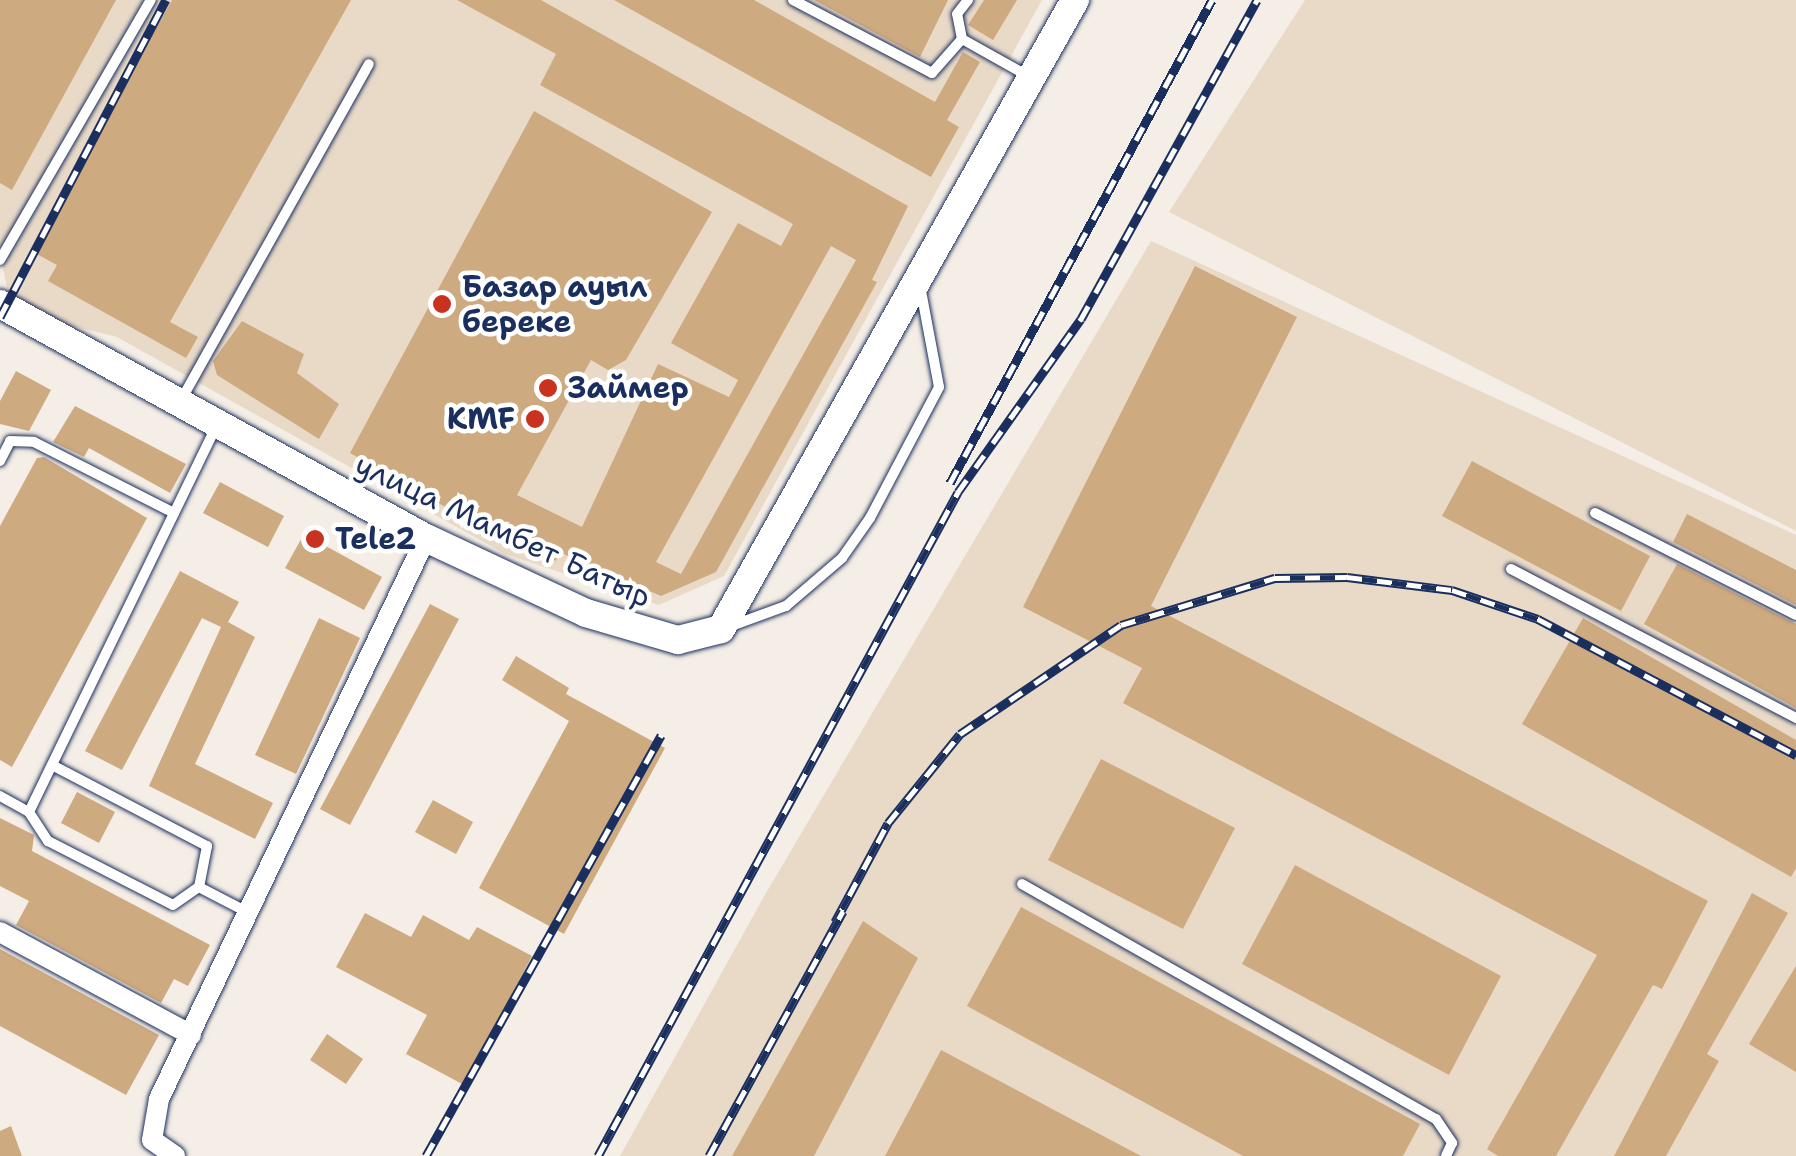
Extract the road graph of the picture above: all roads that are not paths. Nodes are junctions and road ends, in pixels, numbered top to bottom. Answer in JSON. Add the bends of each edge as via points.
{"nodes":[{"id":1,"x":151,"y":0,"type":"edge"},
{"id":2,"x":793,"y":0,"type":"edge"},
{"id":3,"x":968,"y":0,"type":"edge"},
{"id":4,"x":1075,"y":0,"type":"edge"},
{"id":5,"x":962,"y":40,"type":"junction"},
{"id":6,"x":370,"y":64,"type":"dead end"},
{"id":7,"x":1033,"y":78,"type":"junction"},
{"id":8,"x":0,"y":260,"type":"edge"},
{"id":9,"x":918,"y":280,"type":"junction"},
{"id":10,"x":0,"y":304,"type":"edge"},
{"id":11,"x":179,"y":403,"type":"junction"},
{"id":12,"x":217,"y":425,"type":"junction"},
{"id":13,"x":0,"y":462,"type":"edge"},
{"id":14,"x":174,"y":513,"type":"junction"},
{"id":15,"x":1595,"y":513,"type":"dead end"},
{"id":16,"x":426,"y":538,"type":"junction"},
{"id":17,"x":1511,"y":569,"type":"dead end"},
{"id":18,"x":1796,"y":615,"type":"edge"},
{"id":19,"x":721,"y":629,"type":"junction"},
{"id":20,"x":1796,"y":718,"type":"edge"},
{"id":21,"x":52,"y":765,"type":"junction"},
{"id":22,"x":0,"y":796,"type":"edge"},
{"id":23,"x":29,"y":812,"type":"junction"},
{"id":24,"x":1022,"y":884,"type":"dead end"},
{"id":25,"x":199,"y":886,"type":"junction"},
{"id":26,"x":247,"y":912,"type":"junction"},
{"id":27,"x":0,"y":932,"type":"edge"},
{"id":28,"x":191,"y":1035,"type":"junction"},
{"id":29,"x":176,"y":1156,"type":"edge"},
{"id":30,"x":1446,"y":1156,"type":"edge"}],
"edges":[{"from":1,"to":8,"type":"lane"},
{"from":2,"to":5,"type":"lane","via":[[932,73]]},
{"from":3,"to":5,"type":"lane","via":[[958,14]]},
{"from":4,"to":7,"type":"main road"},
{"from":5,"to":7,"type":"lane"},
{"from":6,"to":11,"type":"lane"},
{"from":7,"to":9,"type":"main road"},
{"from":9,"to":19,"type":"main road"},
{"from":9,"to":19,"type":"lane","via":[[940,364],[939,387],[870,518],[842,558],[786,606]]},
{"from":10,"to":11,"type":"main road","name":"улица Мамбет Батыр"},
{"from":11,"to":12,"type":"main road","name":"улица Мамбет Батыр"},
{"from":12,"to":14,"type":"lane"},
{"from":12,"to":16,"type":"main road","name":"улица Мамбет Батыр"},
{"from":13,"to":14,"type":"lane","via":[[10,442],[34,442]]},
{"from":14,"to":21,"type":"lane"},
{"from":15,"to":18,"type":"lane"},
{"from":16,"to":19,"type":"main road","name":"улица Мамбет Батыр","via":[[643,634],[678,640]]},
{"from":16,"to":26,"type":"street"},
{"from":17,"to":20,"type":"lane"},
{"from":21,"to":23,"type":"lane"},
{"from":21,"to":25,"type":"lane","via":[[207,846]]},
{"from":22,"to":23,"type":"lane"},
{"from":23,"to":25,"type":"lane","via":[[48,841],[173,906]]},
{"from":24,"to":30,"type":"lane","via":[[1436,1120],[1452,1143]]},
{"from":25,"to":26,"type":"lane"},
{"from":26,"to":28,"type":"street"},
{"from":27,"to":28,"type":"street"},
{"from":28,"to":29,"type":"street","via":[[160,1098],[152,1140]]}]}
